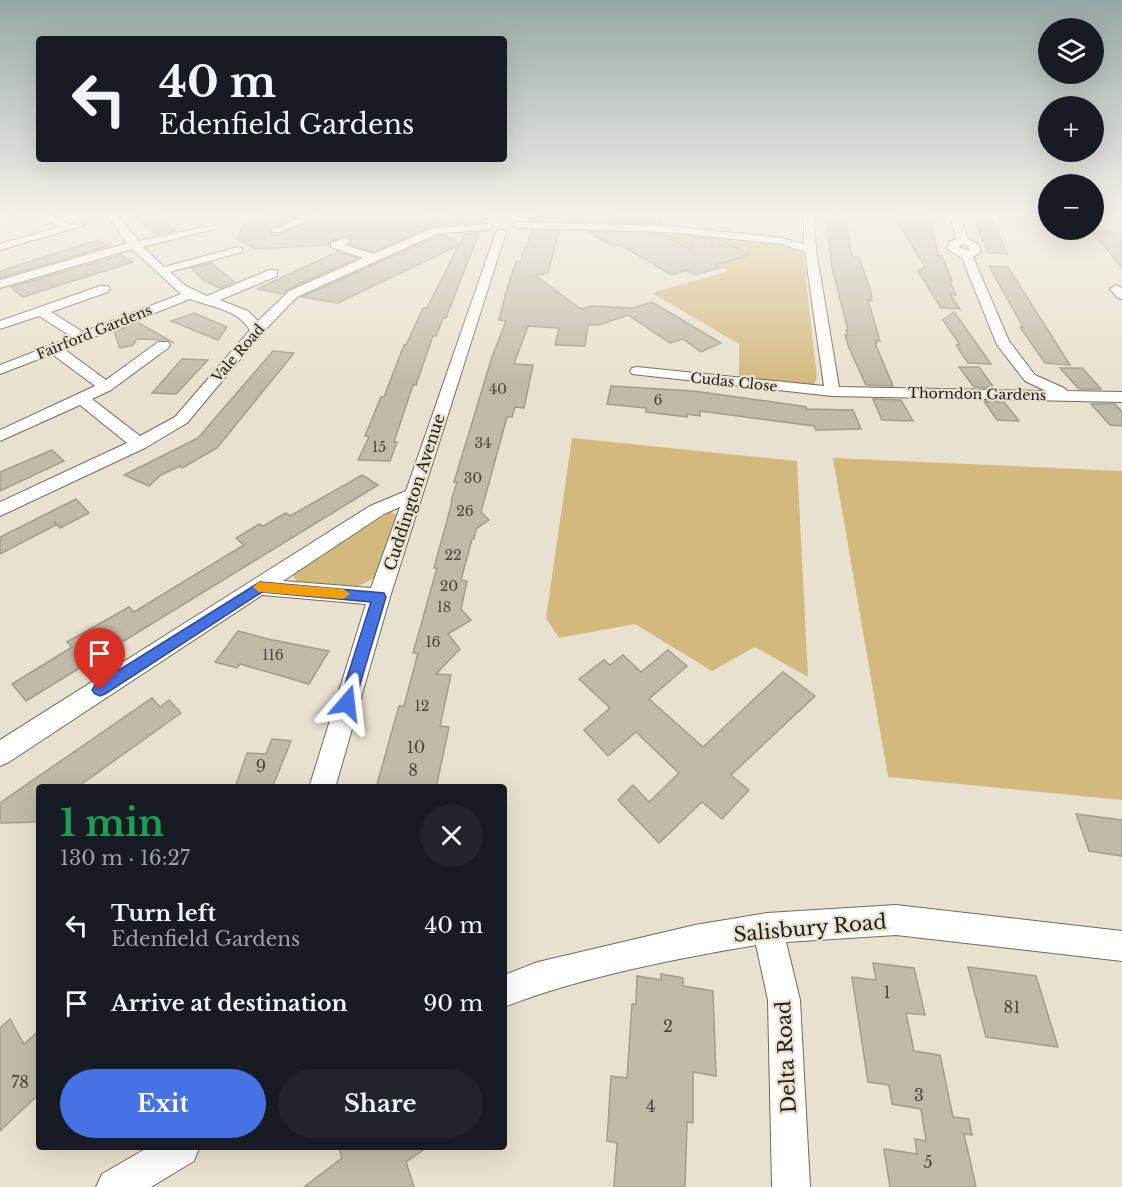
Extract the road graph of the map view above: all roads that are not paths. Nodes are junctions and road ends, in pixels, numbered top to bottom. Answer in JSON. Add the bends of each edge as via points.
{"nodes":[{"id":1,"x":47,"y":270,"type":"edge"},
{"id":2,"x":266,"y":270,"type":"edge"},
{"id":3,"x":345,"y":270,"type":"edge"},
{"id":4,"x":488,"y":270,"type":"edge"},
{"id":5,"x":813,"y":270,"type":"edge"},
{"id":6,"x":972,"y":270,"type":"edge"},
{"id":7,"x":162,"y":271,"type":"edge"},
{"id":8,"x":273,"y":273,"type":"junction"},
{"id":9,"x":289,"y":279,"type":"dead end"},
{"id":10,"x":0,"y":284,"type":"edge"},
{"id":11,"x":104,"y":289,"type":"dead end"},
{"id":12,"x":188,"y":295,"type":"junction"},
{"id":13,"x":207,"y":301,"type":"junction"},
{"id":14,"x":281,"y":304,"type":"junction"},
{"id":15,"x":40,"y":311,"type":"junction"},
{"id":16,"x":237,"y":311,"type":"junction"},
{"id":17,"x":0,"y":325,"type":"edge"},
{"id":18,"x":257,"y":330,"type":"junction"},
{"id":19,"x":82,"y":337,"type":"junction"},
{"id":20,"x":163,"y":345,"type":"dead end"},
{"id":21,"x":53,"y":348,"type":"junction"},
{"id":22,"x":0,"y":370,"type":"edge"},
{"id":23,"x":637,"y":371,"type":"dead end"},
{"id":24,"x":1030,"y":378,"type":"junction"},
{"id":25,"x":106,"y":387,"type":"junction"},
{"id":26,"x":832,"y":391,"type":"junction"},
{"id":27,"x":1019,"y":394,"type":"junction"},
{"id":28,"x":1070,"y":396,"type":"junction"},
{"id":29,"x":1122,"y":397,"type":"edge"},
{"id":30,"x":82,"y":399,"type":"junction"},
{"id":31,"x":0,"y":436,"type":"edge"},
{"id":32,"x":139,"y":444,"type":"junction"},
{"id":33,"x":414,"y":494,"type":"junction"},
{"id":34,"x":0,"y":510,"type":"edge"},
{"id":35,"x":260,"y":587,"type":"junction"},
{"id":36,"x":379,"y":597,"type":"junction"},
{"id":37,"x":0,"y":754,"type":"edge"},
{"id":38,"x":323,"y":784,"type":"edge"},
{"id":39,"x":767,"y":928,"type":"junction"},
{"id":40,"x":1122,"y":946,"type":"edge"},
{"id":41,"x":507,"y":990,"type":"edge"},
{"id":42,"x":178,"y":1150,"type":"edge"},
{"id":43,"x":115,"y":1187,"type":"edge"},
{"id":44,"x":791,"y":1187,"type":"edge"}],
"edges":[{"from":1,"to":10,"type":"street"},
{"from":2,"to":8,"type":"street"},
{"from":3,"to":14,"type":"street","name":"Vale Road","via":[[293,294]]},
{"from":4,"to":33,"type":"street","name":"Cuddington Avenue"},
{"from":5,"to":26,"type":"street"},
{"from":6,"to":24,"type":"street","via":[[994,328]]},
{"from":7,"to":12,"type":"street"},
{"from":8,"to":9,"type":"street"},
{"from":8,"to":13,"type":"street"},
{"from":11,"to":15,"type":"street"},
{"from":12,"to":13,"type":"street"},
{"from":12,"to":19,"type":"street","name":"Fairford Gardens"},
{"from":13,"to":16,"type":"street"},
{"from":14,"to":16,"type":"street"},
{"from":14,"to":18,"type":"street","name":"Vale Road"},
{"from":15,"to":17,"type":"street"},
{"from":15,"to":19,"type":"street"},
{"from":16,"to":18,"type":"street","via":[[254,322]]},
{"from":18,"to":32,"type":"street","name":"Vale Road","via":[[181,420]]},
{"from":19,"to":21,"type":"street","name":"Fairford Gardens"},
{"from":20,"to":25,"type":"street"},
{"from":21,"to":22,"type":"street","name":"Fairford Gardens"},
{"from":21,"to":25,"type":"street"},
{"from":23,"to":26,"type":"street","name":"Cudas Close"},
{"from":24,"to":27,"type":"street"},
{"from":24,"to":28,"type":"street"},
{"from":25,"to":30,"type":"street"},
{"from":26,"to":27,"type":"street","name":"Thorndon Gardens"},
{"from":27,"to":28,"type":"street","name":"Thorndon Gardens"},
{"from":28,"to":29,"type":"street","name":"Thorndon Gardens"},
{"from":30,"to":31,"type":"street"},
{"from":30,"to":32,"type":"street"},
{"from":32,"to":34,"type":"street","name":"Vale Road"},
{"from":33,"to":35,"type":"street","via":[[377,510]]},
{"from":33,"to":36,"type":"street","name":"Cuddington Avenue"},
{"from":35,"to":36,"type":"street"},
{"from":35,"to":37,"type":"street"},
{"from":36,"to":38,"type":"street","name":"Cuddington Avenue"},
{"from":39,"to":40,"type":"street","name":"Salisbury Road","via":[[896,920]]},
{"from":39,"to":41,"type":"street","name":"Salisbury Road","via":[[695,940],[538,978]]},
{"from":39,"to":44,"type":"street","name":"Delta Road","via":[[784,1000]]},
{"from":42,"to":43,"type":"street"}]}
